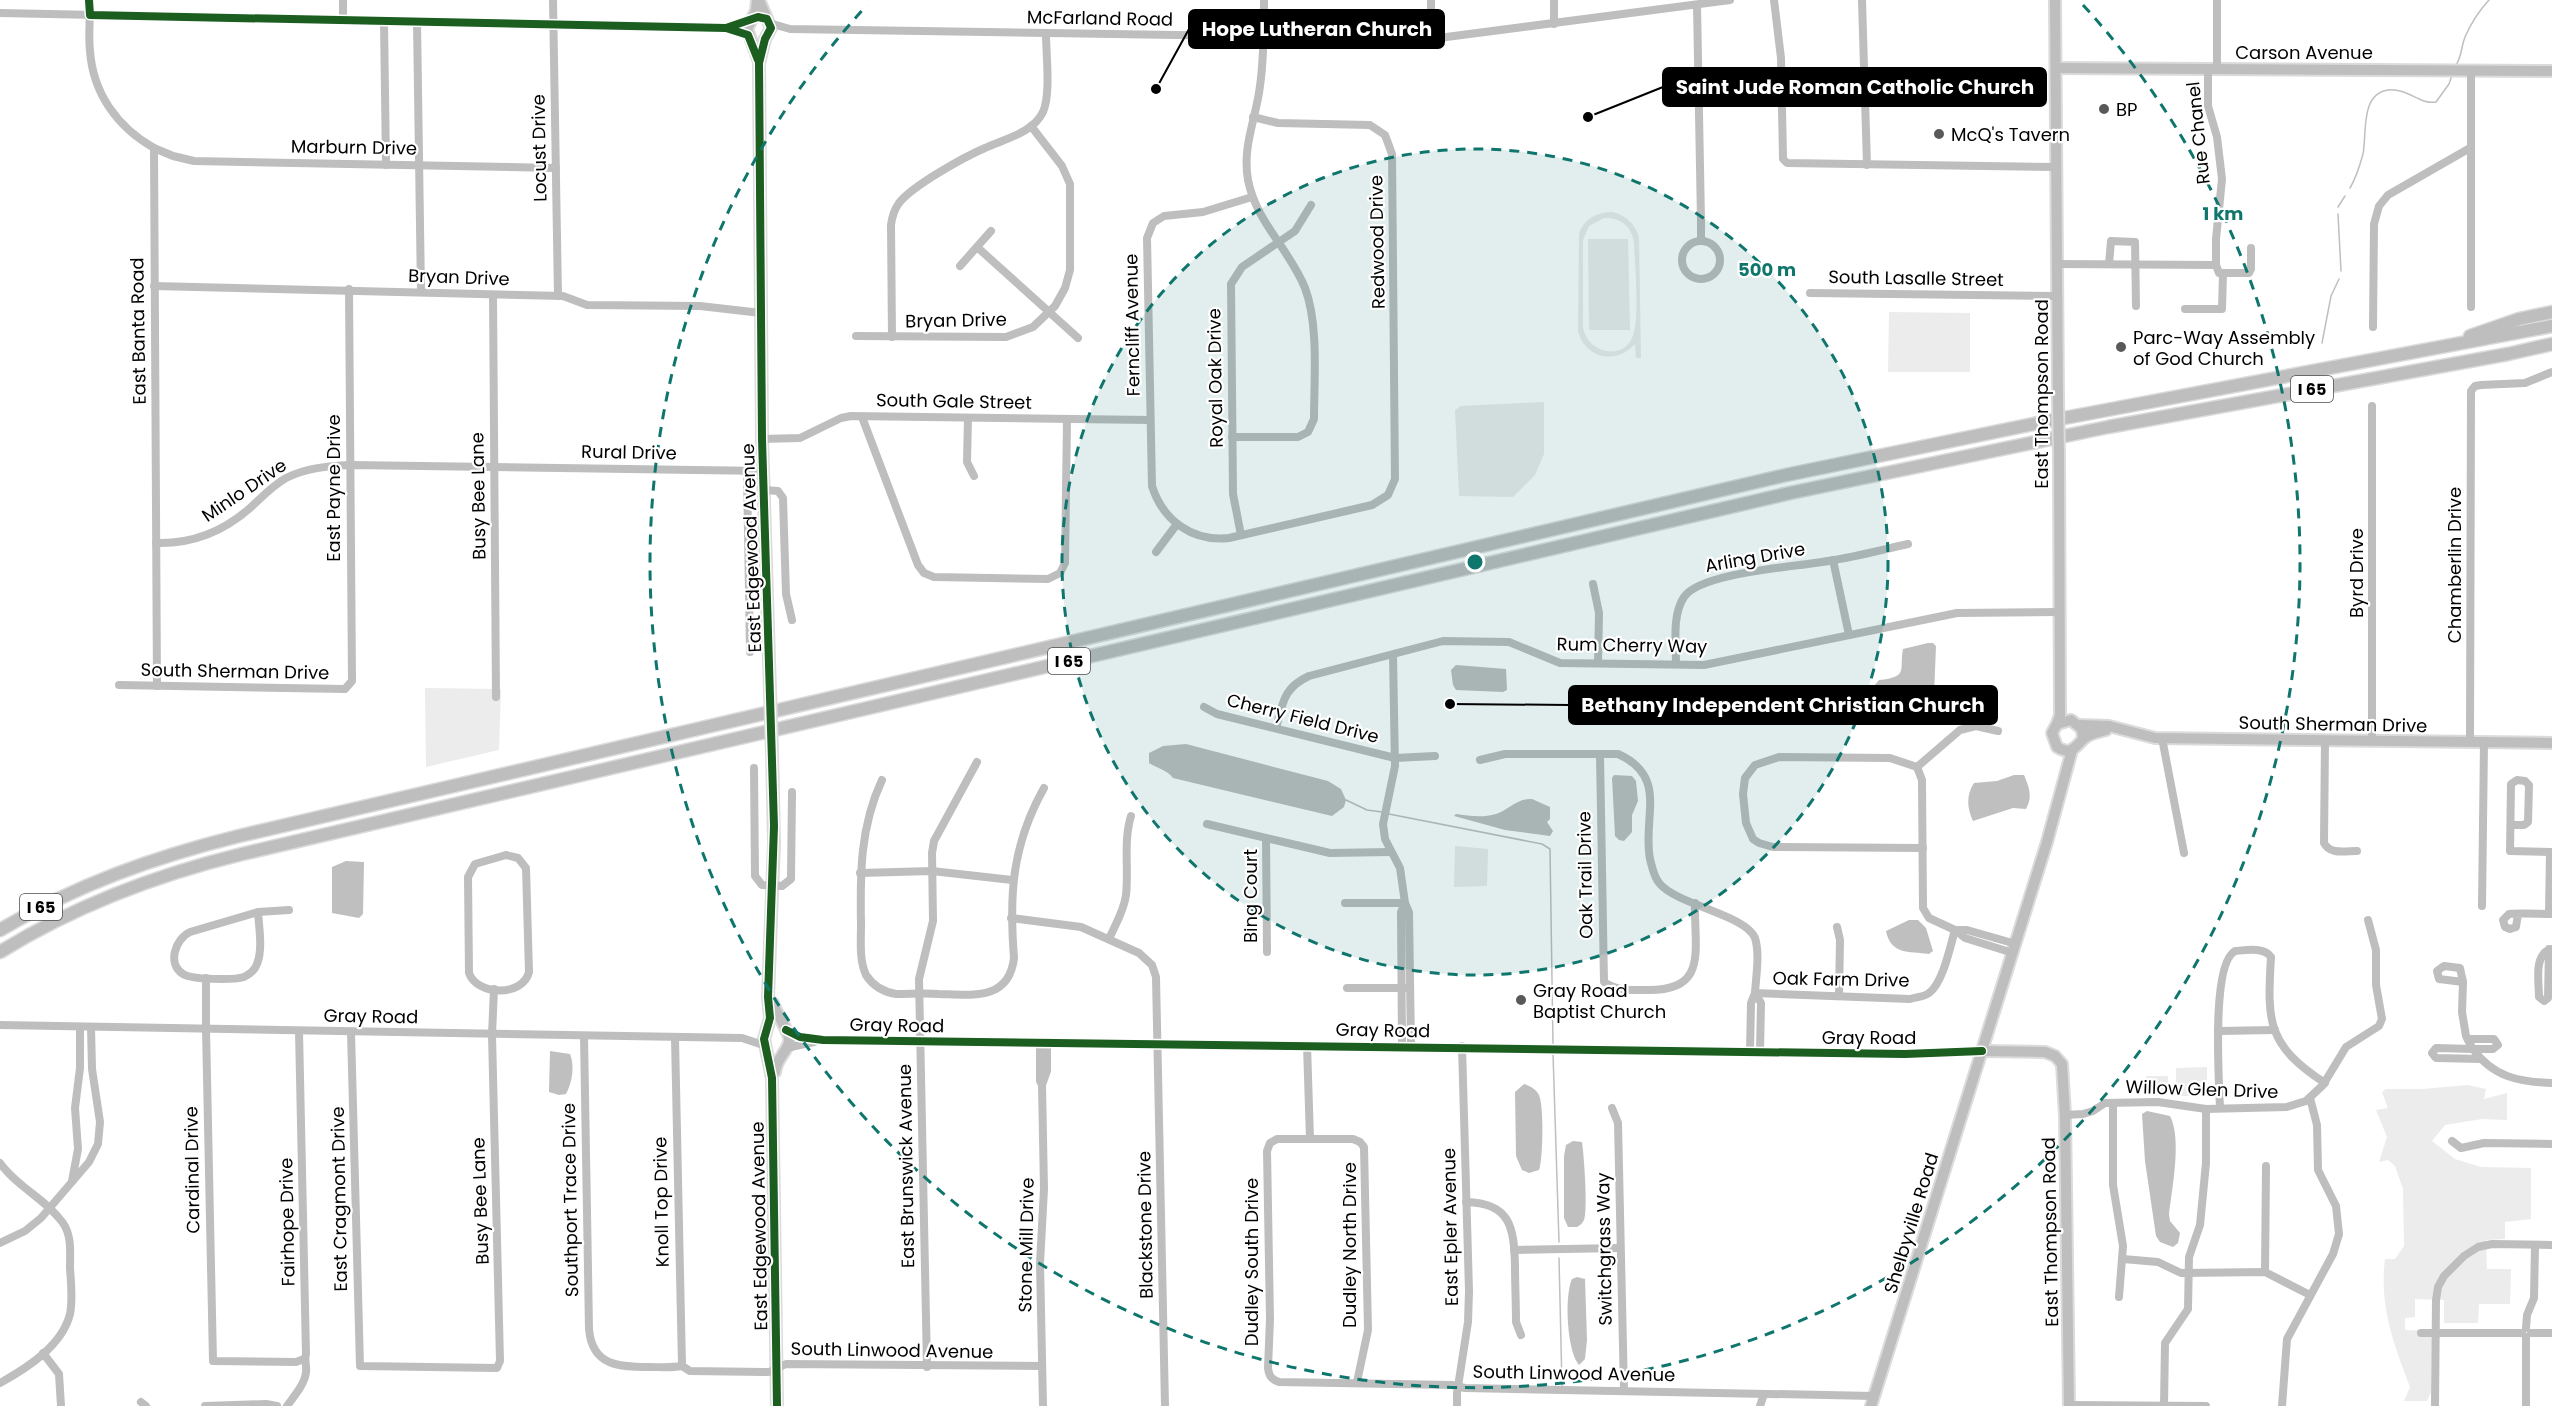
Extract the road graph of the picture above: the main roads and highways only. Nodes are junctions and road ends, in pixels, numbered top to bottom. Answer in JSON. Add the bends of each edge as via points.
{"nodes":[{"id":1,"x":758,"y":0,"type":"edge"},
{"id":2,"x":2055,"y":0,"type":"edge"},
{"id":3,"x":751,"y":20,"type":"junction"},
{"id":4,"x":768,"y":21,"type":"junction"},
{"id":5,"x":749,"y":36,"type":"junction"},
{"id":6,"x":767,"y":37,"type":"junction"},
{"id":7,"x":759,"y":63,"type":"junction"},
{"id":8,"x":2056,"y":68,"type":"junction"},
{"id":9,"x":2552,"y":71,"type":"edge"},
{"id":10,"x":2552,"y":312,"type":"edge"},
{"id":11,"x":2552,"y":319,"type":"edge"},
{"id":12,"x":2552,"y":326,"type":"edge"},
{"id":13,"x":2488,"y":330,"type":"junction"},
{"id":14,"x":2552,"y":344,"type":"edge"},
{"id":15,"x":2445,"y":345,"type":"junction"},
{"id":16,"x":2552,"y":350,"type":"edge"},
{"id":17,"x":2508,"y":354,"type":"junction"},
{"id":18,"x":2059,"y":668,"type":"junction"},
{"id":19,"x":2075,"y":722,"type":"junction"},
{"id":20,"x":2057,"y":724,"type":"junction"},
{"id":21,"x":2116,"y":729,"type":"junction"},
{"id":22,"x":2083,"y":739,"type":"junction"},
{"id":23,"x":2552,"y":743,"type":"edge"},
{"id":24,"x":2067,"y":750,"type":"junction"},
{"id":25,"x":0,"y":930,"type":"edge"},
{"id":26,"x":0,"y":952,"type":"edge"},
{"id":27,"x":769,"y":991,"type":"junction"},
{"id":28,"x":786,"y":1030,"type":"junction"},
{"id":29,"x":767,"y":1031,"type":"junction"},
{"id":30,"x":766,"y":1046,"type":"junction"},
{"id":31,"x":786,"y":1048,"type":"junction"},
{"id":32,"x":1982,"y":1051,"type":"junction"},
{"id":33,"x":2058,"y":1058,"type":"joint"},
{"id":34,"x":772,"y":1078,"type":"junction"},
{"id":35,"x":1872,"y":1401,"type":"edge"},
{"id":36,"x":777,"y":1406,"type":"edge"},
{"id":37,"x":2069,"y":1406,"type":"edge"}],
"edges":[{"from":1,"to":3,"type":"main road","name":"East Edgewood Avenue"},
{"from":1,"to":4,"type":"main road","name":"East Edgewood Avenue"},
{"from":2,"to":8,"type":"main road"},
{"from":3,"to":4,"type":"main road","via":[[758,16]]},
{"from":3,"to":5,"type":"main road","name":"East Edgewood Avenue"},
{"from":4,"to":6,"type":"main road","name":"East Edgewood Avenue","via":[[771,31]]},
{"from":5,"to":6,"type":"main road","via":[[757,41]]},
{"from":5,"to":7,"type":"main road","name":"East Edgewood Avenue"},
{"from":6,"to":7,"type":"main road","name":"East Edgewood Avenue"},
{"from":7,"to":27,"type":"main road","name":"East Edgewood Avenue","bridge":true,"via":[[762,439],[774,826]]},
{"from":8,"to":9,"type":"main road","name":"Carson Avenue"},
{"from":8,"to":18,"type":"main road","name":"East Thompson Road","bridge":true},
{"from":10,"to":13,"type":"highway"},
{"from":11,"to":13,"type":"highway"},
{"from":12,"to":15,"type":"highway","number":"I 65"},
{"from":13,"to":15,"type":"highway"},
{"from":14,"to":17,"type":"highway","number":"I 65"},
{"from":15,"to":25,"type":"highway","number":"I 65","via":[[1774,478],[239,836],[177,851],[114,873],[47,903]]},
{"from":16,"to":17,"type":"highway"},
{"from":17,"to":26,"type":"highway","number":"I 65","via":[[2108,427],[1790,493],[242,854],[190,867],[109,896],[53,921]]},
{"from":18,"to":19,"type":"main road","name":"East Thompson Road","via":[[2060,684]]},
{"from":18,"to":20,"type":"main road","name":"East Thompson Road"},
{"from":19,"to":20,"type":"main road"},
{"from":19,"to":21,"type":"main road","name":"South Sherman Drive"},
{"from":19,"to":22,"type":"main road"},
{"from":20,"to":24,"type":"main road","via":[[2052,738]]},
{"from":21,"to":22,"type":"main road","name":"South Sherman Drive"},
{"from":21,"to":23,"type":"main road","name":"South Sherman Drive","via":[[2162,738]]},
{"from":22,"to":24,"type":"main road"},
{"from":24,"to":32,"type":"main road","via":[[2062,789]]},
{"from":27,"to":28,"type":"main road","name":"East Edgewood Avenue"},
{"from":27,"to":29,"type":"main road","name":"East Edgewood Avenue"},
{"from":28,"to":29,"type":"main road","via":[[775,1026]]},
{"from":28,"to":31,"type":"main road"},
{"from":29,"to":30,"type":"main road"},
{"from":30,"to":31,"type":"main road","via":[[778,1052]]},
{"from":30,"to":34,"type":"main road","name":"East Edgewood Avenue"},
{"from":31,"to":34,"type":"main road","name":"East Edgewood Avenue","via":[[777,1060]]},
{"from":32,"to":33,"type":"main road","name":"Gray Road","via":[[2045,1052]]},
{"from":32,"to":35,"type":"main road","name":"Shelbyville Road"},
{"from":33,"to":37,"type":"main road","name":"East Thompson Road","via":[[2063,1072],[2065,1115]]},
{"from":34,"to":36,"type":"main road","name":"East Edgewood Avenue"}]}
